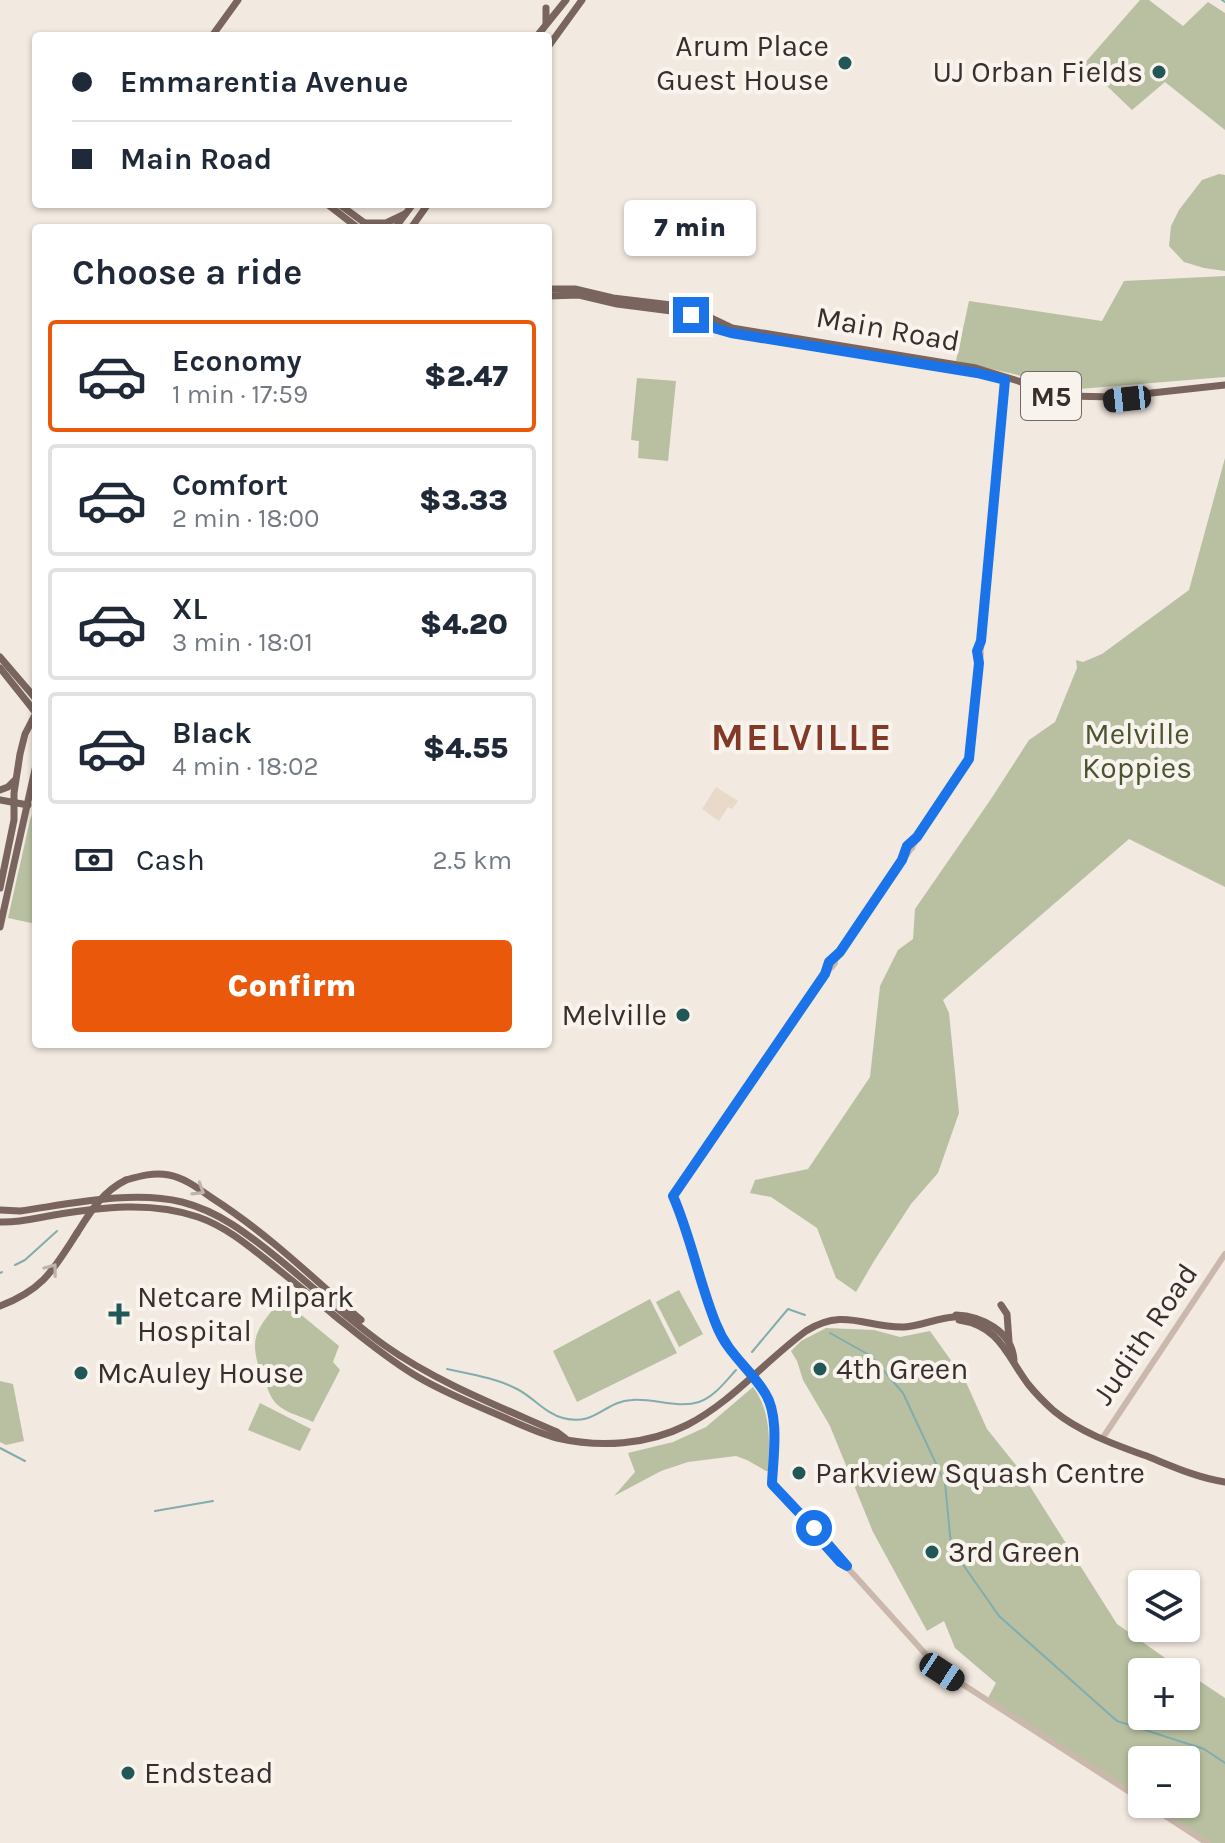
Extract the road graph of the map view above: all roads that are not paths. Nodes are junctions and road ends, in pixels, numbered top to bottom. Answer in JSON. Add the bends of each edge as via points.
{"nodes":[{"id":1,"x":238,"y":0,"type":"edge"},
{"id":2,"x":566,"y":0,"type":"edge"},
{"id":3,"x":582,"y":0,"type":"edge"},
{"id":4,"x":546,"y":8,"type":"dead end"},
{"id":5,"x":545,"y":26,"type":"junction"},
{"id":6,"x":215,"y":32,"type":"edge"},
{"id":7,"x":540,"y":32,"type":"edge"},
{"id":8,"x":552,"y":41,"type":"edge"},
{"id":9,"x":334,"y":208,"type":"edge"},
{"id":10,"x":344,"y":208,"type":"edge"},
{"id":11,"x":410,"y":208,"type":"edge"},
{"id":12,"x":405,"y":214,"type":"junction"},
{"id":13,"x":362,"y":224,"type":"edge"},
{"id":14,"x":363,"y":224,"type":"edge"},
{"id":15,"x":379,"y":224,"type":"edge"},
{"id":16,"x":398,"y":224,"type":"edge"},
{"id":17,"x":552,"y":289,"type":"edge"},
{"id":18,"x":552,"y":296,"type":"edge"},
{"id":19,"x":687,"y":310,"type":"junction"},
{"id":20,"x":1005,"y":378,"type":"junction"},
{"id":21,"x":1225,"y":387,"type":"edge"},
{"id":22,"x":0,"y":657,"type":"edge"},
{"id":23,"x":0,"y":668,"type":"edge"},
{"id":24,"x":32,"y":694,"type":"edge"},
{"id":25,"x":32,"y":708,"type":"edge"},
{"id":26,"x":32,"y":722,"type":"edge"},
{"id":27,"x":16,"y":779,"type":"junction"},
{"id":28,"x":32,"y":785,"type":"edge"},
{"id":29,"x":0,"y":790,"type":"edge"},
{"id":30,"x":0,"y":800,"type":"edge"},
{"id":31,"x":14,"y":803,"type":"junction"},
{"id":32,"x":28,"y":805,"type":"junction"},
{"id":33,"x":0,"y":888,"type":"edge"},
{"id":34,"x":0,"y":927,"type":"edge"},
{"id":35,"x":0,"y":1210,"type":"edge"},
{"id":36,"x":3,"y":1223,"type":"edge"},
{"id":37,"x":1225,"y":1254,"type":"edge"},
{"id":38,"x":1001,"y":1305,"type":"dead end"},
{"id":39,"x":0,"y":1306,"type":"edge"},
{"id":40,"x":954,"y":1317,"type":"junction"},
{"id":41,"x":1009,"y":1344,"type":"junction"},
{"id":42,"x":388,"y":1348,"type":"junction"},
{"id":43,"x":1014,"y":1360,"type":"junction"},
{"id":44,"x":567,"y":1439,"type":"junction"},
{"id":45,"x":1102,"y":1439,"type":"junction"},
{"id":46,"x":1225,"y":1482,"type":"edge"},
{"id":47,"x":1128,"y":1791,"type":"edge"},
{"id":48,"x":1169,"y":1818,"type":"edge"},
{"id":49,"x":1207,"y":1843,"type":"edge"}],
"edges":[{"from":1,"to":6,"type":"main road"},
{"from":2,"to":5,"type":"main road"},
{"from":3,"to":8,"type":"main road"},
{"from":4,"to":5,"type":"main road"},
{"from":5,"to":7,"type":"main road"},
{"from":9,"to":13,"type":"main road"},
{"from":10,"to":14,"type":"main road"},
{"from":11,"to":12,"type":"main road"},
{"from":12,"to":15,"type":"main road"},
{"from":12,"to":16,"type":"main road"},
{"from":17,"to":19,"type":"main road","number":"M5"},
{"from":18,"to":19,"type":"main road","number":"M5"},
{"from":19,"to":20,"type":"main road","name":"Main Road","number":"M5","via":[[732,328],[937,361]]},
{"from":20,"to":21,"type":"main road","name":"Main Road","number":"M5","via":[[1058,395],[1091,398]]},
{"from":20,"to":47,"type":"street","bridge":true,"via":[[969,759],[675,1200],[713,1318],[770,1403],[772,1484],[939,1669]]},
{"from":22,"to":24,"type":"main road"},
{"from":23,"to":25,"type":"main road"},
{"from":26,"to":27,"type":"main road"},
{"from":27,"to":29,"type":"main road"},
{"from":27,"to":31,"type":"main road"},
{"from":28,"to":32,"type":"main road"},
{"from":30,"to":31,"type":"main road"},
{"from":31,"to":32,"type":"main road"},
{"from":31,"to":33,"type":"main road"},
{"from":32,"to":34,"type":"main road"},
{"from":35,"to":42,"type":"main road","via":[[139,1197],[196,1206],[243,1231]]},
{"from":36,"to":44,"type":"main road","via":[[134,1206],[201,1218],[247,1245],[413,1374],[500,1416]]},
{"from":37,"to":45,"type":"street","name":"Judith Road"},
{"from":38,"to":41,"type":"main road","via":[[1007,1314]]},
{"from":39,"to":42,"type":"main road","one_way":true,"bridge":true,"via":[[47,1277],[110,1189],[148,1174],[168,1175],[253,1225]]},
{"from":40,"to":41,"type":"main road","via":[[982,1320]]},
{"from":40,"to":43,"type":"main road","via":[[985,1329]]},
{"from":40,"to":44,"type":"main road","via":[[902,1327],[852,1319],[821,1322],[712,1410],[684,1426],[630,1442]]},
{"from":41,"to":43,"type":"main road"},
{"from":42,"to":44,"type":"main road"},
{"from":43,"to":45,"type":"main road","via":[[1052,1409]]},
{"from":45,"to":46,"type":"main road"},
{"from":48,"to":49,"type":"street"}]}
